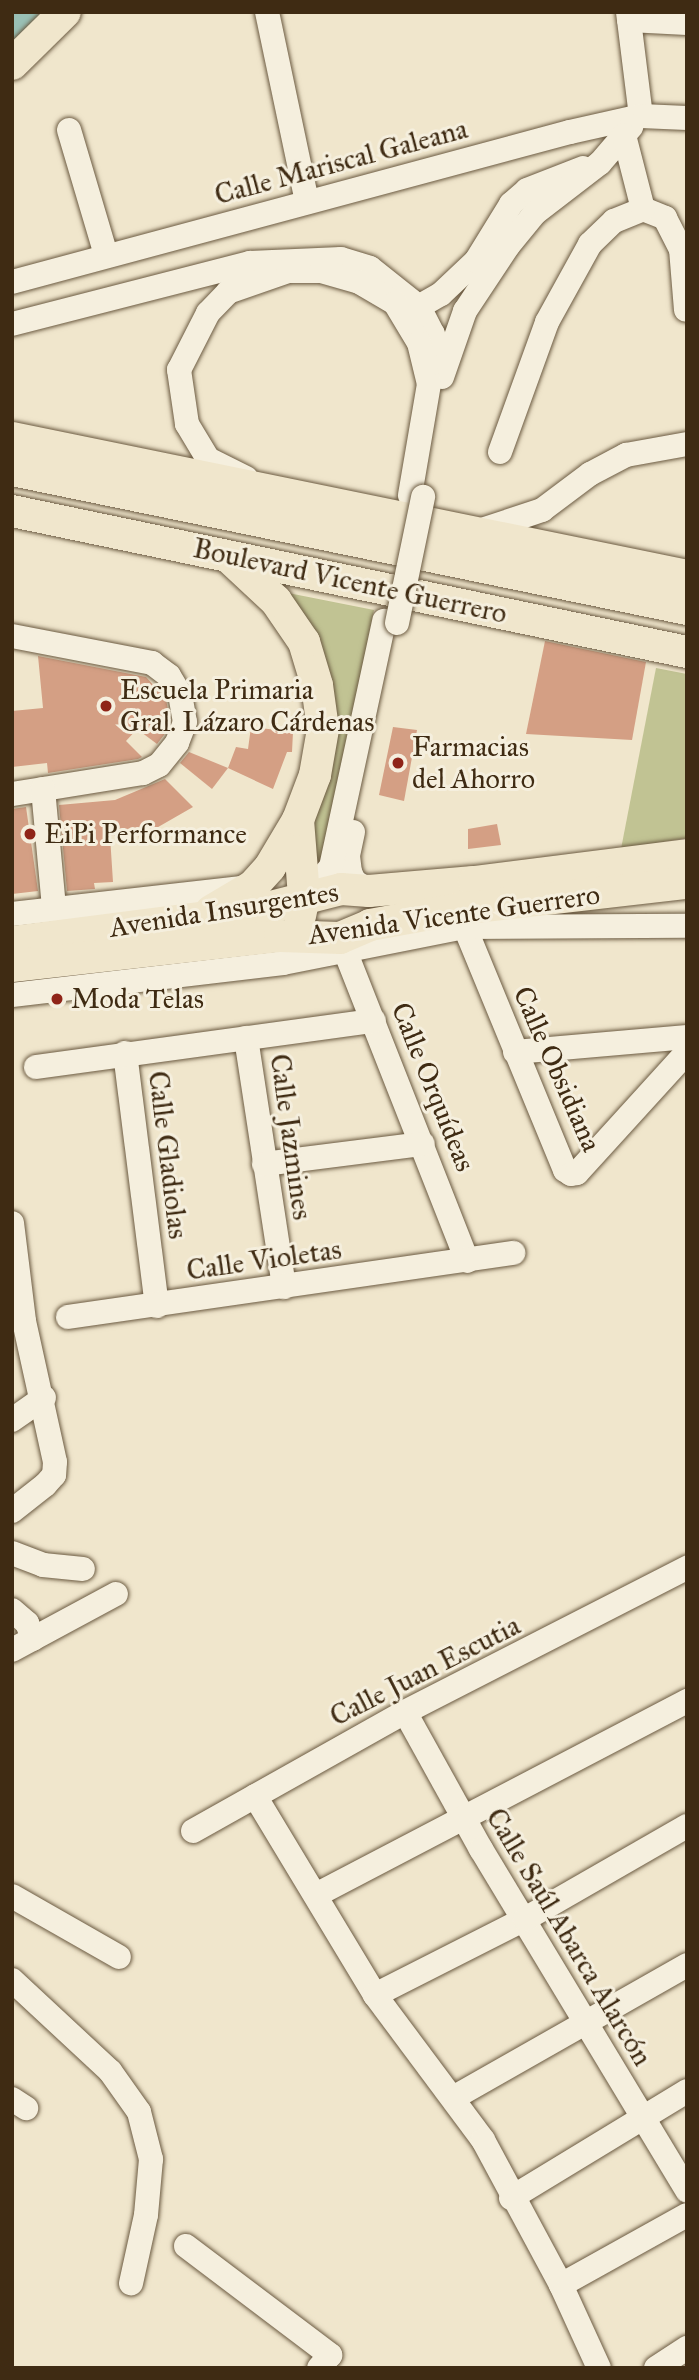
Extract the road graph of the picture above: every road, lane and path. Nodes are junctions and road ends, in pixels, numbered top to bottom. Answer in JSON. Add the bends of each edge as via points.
{"nodes":[{"id":1,"x":65,"y":12,"type":"edge"},
{"id":2,"x":267,"y":12,"type":"edge"},
{"id":3,"x":629,"y":16,"type":"edge"},
{"id":4,"x":687,"y":23,"type":"edge"},
{"id":5,"x":12,"y":64,"type":"edge"},
{"id":6,"x":640,"y":116,"type":"junction"},
{"id":7,"x":687,"y":118,"type":"edge"},
{"id":8,"x":69,"y":130,"type":"dead end"},
{"id":9,"x":624,"y":135,"type":"junction"},
{"id":10,"x":600,"y":163,"type":"junction"},
{"id":11,"x":307,"y":202,"type":"junction"},
{"id":12,"x":643,"y":209,"type":"junction"},
{"id":13,"x":106,"y":255,"type":"junction"},
{"id":14,"x":12,"y":282,"type":"edge"},
{"id":15,"x":686,"y":310,"type":"edge"},
{"id":16,"x":411,"y":311,"type":"junction"},
{"id":17,"x":12,"y":324,"type":"edge"},
{"id":18,"x":436,"y":381,"type":"junction"},
{"id":19,"x":12,"y":438,"type":"edge"},
{"id":20,"x":687,"y":444,"type":"edge"},
{"id":21,"x":500,"y":452,"type":"dead end"},
{"id":22,"x":12,"y":467,"type":"edge"},
{"id":23,"x":266,"y":488,"type":"junction"},
{"id":24,"x":12,"y":490,"type":"edge"},
{"id":25,"x":542,"y":510,"type":"junction"},
{"id":26,"x":12,"y":511,"type":"edge"},
{"id":27,"x":476,"y":532,"type":"junction"},
{"id":28,"x":542,"y":546,"type":"junction"},
{"id":29,"x":221,"y":552,"type":"junction"},
{"id":30,"x":687,"y":576,"type":"edge"},
{"id":31,"x":687,"y":606,"type":"edge"},
{"id":32,"x":390,"y":622,"type":"junction"},
{"id":33,"x":687,"y":629,"type":"edge"},
{"id":34,"x":12,"y":636,"type":"edge"},
{"id":35,"x":687,"y":652,"type":"edge"},
{"id":36,"x":43,"y":789,"type":"junction"},
{"id":37,"x":12,"y":794,"type":"edge"},
{"id":38,"x":298,"y":820,"type":"junction"},
{"id":39,"x":687,"y":855,"type":"edge"},
{"id":40,"x":687,"y":883,"type":"edge"},
{"id":41,"x":253,"y":886,"type":"junction"},
{"id":42,"x":369,"y":891,"type":"junction"},
{"id":43,"x":304,"y":897,"type":"junction"},
{"id":44,"x":54,"y":907,"type":"junction"},
{"id":45,"x":12,"y":914,"type":"edge"},
{"id":46,"x":203,"y":916,"type":"junction"},
{"id":47,"x":461,"y":918,"type":"junction"},
{"id":48,"x":687,"y":926,"type":"edge"},
{"id":49,"x":12,"y":942,"type":"edge"},
{"id":50,"x":334,"y":943,"type":"junction"},
{"id":51,"x":12,"y":966,"type":"edge"},
{"id":52,"x":12,"y":995,"type":"edge"},
{"id":53,"x":374,"y":1021,"type":"junction"},
{"id":54,"x":687,"y":1037,"type":"edge"},
{"id":55,"x":246,"y":1038,"type":"junction"},
{"id":56,"x":515,"y":1052,"type":"junction"},
{"id":57,"x":687,"y":1052,"type":"edge"},
{"id":58,"x":125,"y":1053,"type":"junction"},
{"id":59,"x":36,"y":1067,"type":"dead end"},
{"id":60,"x":423,"y":1144,"type":"junction"},
{"id":61,"x":264,"y":1164,"type":"junction"},
{"id":62,"x":12,"y":1223,"type":"edge"},
{"id":63,"x":513,"y":1253,"type":"dead end"},
{"id":64,"x":467,"y":1261,"type":"junction"},
{"id":65,"x":284,"y":1287,"type":"junction"},
{"id":66,"x":157,"y":1306,"type":"junction"},
{"id":67,"x":68,"y":1317,"type":"dead end"},
{"id":68,"x":18,"y":1321,"type":"edge"},
{"id":69,"x":44,"y":1398,"type":"junction"},
{"id":70,"x":12,"y":1420,"type":"edge"},
{"id":71,"x":12,"y":1511,"type":"edge"},
{"id":72,"x":12,"y":1553,"type":"edge"},
{"id":73,"x":687,"y":1568,"type":"edge"},
{"id":74,"x":83,"y":1569,"type":"dead end"},
{"id":75,"x":116,"y":1594,"type":"dead end"},
{"id":76,"x":12,"y":1610,"type":"edge"},
{"id":77,"x":22,"y":1645,"type":"edge"},
{"id":78,"x":687,"y":1701,"type":"edge"},
{"id":79,"x":405,"y":1712,"type":"junction"},
{"id":80,"x":255,"y":1796,"type":"junction"},
{"id":81,"x":464,"y":1819,"type":"junction"},
{"id":82,"x":687,"y":1826,"type":"edge"},
{"id":83,"x":193,"y":1831,"type":"dead end"},
{"id":84,"x":316,"y":1895,"type":"junction"},
{"id":85,"x":12,"y":1896,"type":"edge"},
{"id":86,"x":525,"y":1919,"type":"junction"},
{"id":87,"x":119,"y":1957,"type":"dead end"},
{"id":88,"x":687,"y":1965,"type":"edge"},
{"id":89,"x":12,"y":1980,"type":"edge"},
{"id":90,"x":375,"y":1995,"type":"junction"},
{"id":91,"x":586,"y":2024,"type":"junction"},
{"id":92,"x":687,"y":2091,"type":"edge"},
{"id":93,"x":453,"y":2098,"type":"junction"},
{"id":94,"x":643,"y":2119,"type":"junction"},
{"id":95,"x":687,"y":2191,"type":"edge"},
{"id":96,"x":511,"y":2198,"type":"junction"},
{"id":97,"x":687,"y":2215,"type":"edge"},
{"id":98,"x":186,"y":2246,"type":"dead end"},
{"id":99,"x":131,"y":2283,"type":"dead end"},
{"id":100,"x":561,"y":2285,"type":"junction"},
{"id":101,"x":687,"y":2348,"type":"edge"},
{"id":102,"x":325,"y":2362,"type":"edge"},
{"id":103,"x":598,"y":2368,"type":"edge"},
{"id":104,"x":656,"y":2368,"type":"edge"}],
"edges":[{"from":1,"to":5,"type":"main road"},
{"from":2,"to":11,"type":"street"},
{"from":3,"to":4,"type":"street"},
{"from":3,"to":6,"type":"street"},
{"from":6,"to":7,"type":"street","name":"Calle Mariscal Galeana"},
{"from":6,"to":9,"type":"street"},
{"from":6,"to":11,"type":"street","name":"Calle Mariscal Galeana"},
{"from":8,"to":13,"type":"street"},
{"from":9,"to":10,"type":"street"},
{"from":9,"to":12,"type":"street"},
{"from":10,"to":16,"type":"street","via":[[527,190],[511,204],[476,261],[441,294]]},
{"from":10,"to":18,"type":"street","via":[[535,213],[508,246],[465,311]]},
{"from":11,"to":13,"type":"street","name":"Calle Mariscal Galeana"},
{"from":12,"to":15,"type":"street","via":[[665,218],[681,249]]},
{"from":12,"to":21,"type":"street","via":[[614,221],[590,244],[547,322]]},
{"from":13,"to":14,"type":"street","name":"Calle Mariscal Galeana"},
{"from":16,"to":17,"type":"street","via":[[370,268],[341,259],[305,259],[250,263]]},
{"from":16,"to":18,"type":"street"},
{"from":16,"to":23,"type":"street","via":[[359,282],[321,271],[288,271],[228,292],[208,313],[179,369],[187,424],[208,459]]},
{"from":18,"to":32,"type":"street"},
{"from":19,"to":23,"type":"main road"},
{"from":20,"to":25,"type":"street","via":[[626,455]]},
{"from":22,"to":31,"type":"highway","name":"Boulevard Vicente Guerrero"},
{"from":23,"to":27,"type":"main road","via":[[376,515]]},
{"from":24,"to":33,"type":"highway","name":"Boulevard Vicente Guerrero"},
{"from":25,"to":27,"type":"street"},
{"from":25,"to":28,"type":"street"},
{"from":26,"to":29,"type":"main road","name":"Boulevard Vicente Guerrero"},
{"from":27,"to":28,"type":"main road"},
{"from":28,"to":30,"type":"main road"},
{"from":29,"to":35,"type":"main road","name":"Boulevard Vicente Guerrero"},
{"from":29,"to":38,"type":"main road","via":[[251,573],[276,601],[304,642],[317,685],[323,729],[315,775]]},
{"from":32,"to":42,"type":"street","via":[[348,856],[354,881]]},
{"from":32,"to":43,"type":"street","via":[[331,867]]},
{"from":34,"to":36,"type":"street","via":[[152,663],[169,676],[180,694],[185,722],[177,743],[159,765],[144,773]]},
{"from":36,"to":37,"type":"street"},
{"from":36,"to":44,"type":"street"},
{"from":38,"to":41,"type":"main road"},
{"from":38,"to":43,"type":"main road"},
{"from":39,"to":42,"type":"main road","name":"Avenida Insurgentes"},
{"from":40,"to":47,"type":"main road","name":"Avenida Vicente Guerrero"},
{"from":41,"to":44,"type":"street"},
{"from":41,"to":46,"type":"main road"},
{"from":42,"to":43,"type":"main road","name":"Avenida Insurgentes","via":[[341,889]]},
{"from":43,"to":46,"type":"main road","name":"Avenida Insurgentes","via":[[254,911]]},
{"from":43,"to":50,"type":"main road","via":[[301,925]]},
{"from":44,"to":45,"type":"street"},
{"from":46,"to":49,"type":"main road","name":"Avenida Insurgentes"},
{"from":47,"to":48,"type":"street"},
{"from":47,"to":50,"type":"main road","name":"Avenida Vicente Guerrero","via":[[370,925]]},
{"from":47,"to":56,"type":"street","name":"Calle Obsidiana"},
{"from":50,"to":51,"type":"main road","name":"Avenida Vicente Guerrero","via":[[267,937]]},
{"from":50,"to":52,"type":"street","via":[[283,963]]},
{"from":50,"to":53,"type":"street","name":"Calle Orquídeas"},
{"from":53,"to":55,"type":"street"},
{"from":53,"to":60,"type":"street","name":"Calle Orquídeas"},
{"from":54,"to":56,"type":"street"},
{"from":55,"to":58,"type":"street"},
{"from":55,"to":61,"type":"street","name":"Calle Jazmines"},
{"from":56,"to":57,"type":"street","name":"Calle Obsidiana","via":[[565,1170],[571,1174],[577,1173]]},
{"from":58,"to":59,"type":"street"},
{"from":58,"to":66,"type":"street","name":"Calle Gladiolas"},
{"from":60,"to":61,"type":"street"},
{"from":60,"to":64,"type":"street","name":"Calle Orquídeas"},
{"from":61,"to":65,"type":"street","name":"Calle Jazmines"},
{"from":62,"to":68,"type":"street"},
{"from":63,"to":64,"type":"street","name":"Calle Violetas"},
{"from":64,"to":65,"type":"street","name":"Calle Violetas"},
{"from":65,"to":66,"type":"street","name":"Calle Violetas"},
{"from":66,"to":67,"type":"street","name":"Calle Violetas"},
{"from":68,"to":69,"type":"street"},
{"from":69,"to":70,"type":"street"},
{"from":69,"to":71,"type":"street","via":[[54,1475]]},
{"from":72,"to":74,"type":"street","via":[[43,1565]]},
{"from":73,"to":79,"type":"street","name":"Calle Juan Escutia"},
{"from":75,"to":77,"type":"street"},
{"from":76,"to":77,"type":"street","via":[[27,1623]]},
{"from":78,"to":81,"type":"street"},
{"from":79,"to":80,"type":"street","name":"Calle Juan Escutia"},
{"from":79,"to":81,"type":"street","name":"Calle Saúl Abarca Alarcón"},
{"from":80,"to":83,"type":"street","name":"Calle Juan Escutia"},
{"from":80,"to":84,"type":"street"},
{"from":81,"to":84,"type":"street"},
{"from":81,"to":86,"type":"street","name":"Calle Saúl Abarca Alarcón"},
{"from":82,"to":86,"type":"street"},
{"from":84,"to":90,"type":"street"},
{"from":85,"to":87,"type":"street"},
{"from":86,"to":90,"type":"street"},
{"from":86,"to":91,"type":"street","name":"Calle Saúl Abarca Alarcón"},
{"from":88,"to":91,"type":"street"},
{"from":89,"to":99,"type":"street","via":[[102,2063],[139,2112],[151,2159],[146,2215]]},
{"from":90,"to":93,"type":"street"},
{"from":91,"to":93,"type":"street"},
{"from":91,"to":94,"type":"street","name":"Calle Saúl Abarca Alarcón"},
{"from":92,"to":94,"type":"street"},
{"from":93,"to":96,"type":"street","via":[[483,2140]]},
{"from":94,"to":95,"type":"street","name":"Calle Saúl Abarca Alarcón"},
{"from":94,"to":96,"type":"street"},
{"from":96,"to":100,"type":"street"},
{"from":97,"to":100,"type":"street"},
{"from":98,"to":102,"type":"street"},
{"from":100,"to":103,"type":"street"},
{"from":101,"to":104,"type":"street"}]}
